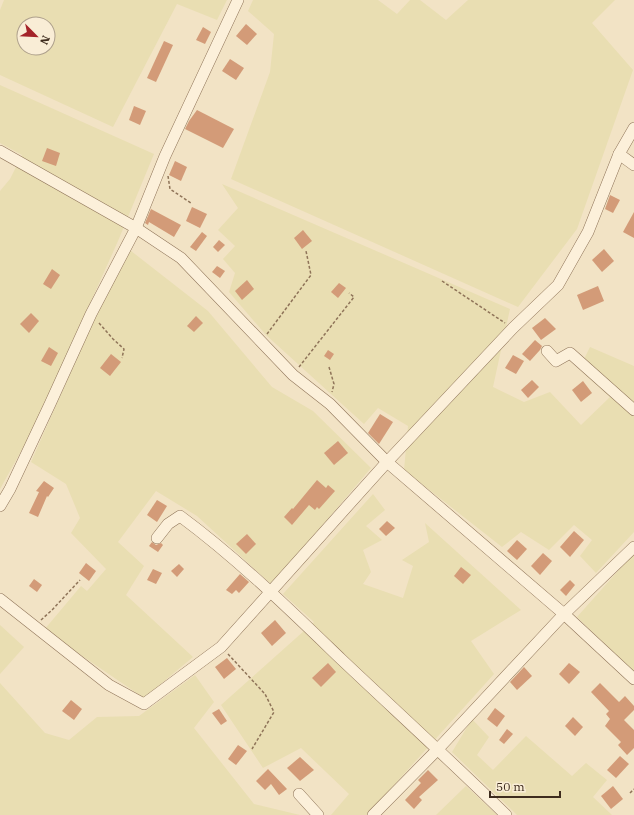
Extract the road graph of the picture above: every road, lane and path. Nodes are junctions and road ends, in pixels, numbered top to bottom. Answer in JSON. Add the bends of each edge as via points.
{"nodes":[{"id":1,"x":238,"y":0,"type":"edge"},
{"id":2,"x":634,"y":128,"type":"edge"},
{"id":3,"x":0,"y":151,"type":"edge"},
{"id":4,"x":619,"y":154,"type":"junction"},
{"id":5,"x":634,"y":165,"type":"edge"},
{"id":6,"x":168,"y":176,"type":"dead end"},
{"id":7,"x":191,"y":203,"type":"dead end"},
{"id":8,"x":136,"y":228,"type":"junction"},
{"id":9,"x":306,"y":251,"type":"dead end"},
{"id":10,"x":442,"y":281,"type":"dead end"},
{"id":11,"x":348,"y":293,"type":"dead end"},
{"id":12,"x":91,"y":314,"type":"junction"},
{"id":13,"x":513,"y":328,"type":"junction"},
{"id":14,"x":261,"y":342,"type":"junction"},
{"id":15,"x":547,"y":351,"type":"dead end"},
{"id":16,"x":122,"y":358,"type":"dead end"},
{"id":17,"x":329,"y":367,"type":"dead end"},
{"id":18,"x":293,"y":375,"type":"junction"},
{"id":19,"x":330,"y":404,"type":"junction"},
{"id":20,"x":634,"y":410,"type":"edge"},
{"id":21,"x":387,"y":462,"type":"junction"},
{"id":22,"x":0,"y":506,"type":"edge"},
{"id":23,"x":157,"y":538,"type":"dead end"},
{"id":24,"x":634,"y":547,"type":"edge"},
{"id":25,"x":80,"y":580,"type":"dead end"},
{"id":26,"x":271,"y":592,"type":"junction"},
{"id":27,"x":0,"y":599,"type":"edge"},
{"id":28,"x":564,"y":614,"type":"junction"},
{"id":29,"x":34,"y":626,"type":"junction"},
{"id":30,"x":221,"y":647,"type":"junction"},
{"id":31,"x":634,"y":679,"type":"edge"},
{"id":32,"x":252,"y":749,"type":"dead end"},
{"id":33,"x":438,"y":749,"type":"junction"},
{"id":34,"x":634,"y":789,"type":"edge"},
{"id":35,"x":630,"y":793,"type":"dead end"},
{"id":36,"x":299,"y":794,"type":"dead end"},
{"id":37,"x":318,"y":815,"type":"edge"},
{"id":38,"x":373,"y":815,"type":"edge"},
{"id":39,"x":506,"y":815,"type":"edge"}],
"edges":[{"from":1,"to":8,"type":"street","via":[[165,156]]},
{"from":2,"to":4,"type":"street"},
{"from":3,"to":8,"type":"street"},
{"from":4,"to":5,"type":"street"},
{"from":4,"to":13,"type":"street","via":[[588,232],[558,284]]},
{"from":6,"to":7,"type":"path","via":[[170,189]]},
{"from":8,"to":12,"type":"street"},
{"from":8,"to":14,"type":"street","via":[[181,258]]},
{"from":9,"to":14,"type":"path","via":[[311,275]]},
{"from":10,"to":13,"type":"path"},
{"from":11,"to":18,"type":"path","via":[[354,297]]},
{"from":12,"to":16,"type":"path","via":[[124,349]]},
{"from":12,"to":22,"type":"street"},
{"from":13,"to":21,"type":"street"},
{"from":14,"to":18,"type":"street"},
{"from":15,"to":20,"type":"street","via":[[556,361],[570,354]]},
{"from":17,"to":19,"type":"path","via":[[334,384]]},
{"from":18,"to":19,"type":"street"},
{"from":19,"to":21,"type":"street"},
{"from":21,"to":26,"type":"street"},
{"from":21,"to":28,"type":"street"},
{"from":23,"to":26,"type":"street","via":[[168,524],[180,516]]},
{"from":24,"to":28,"type":"street"},
{"from":25,"to":29,"type":"path"},
{"from":26,"to":30,"type":"street"},
{"from":26,"to":33,"type":"street"},
{"from":27,"to":29,"type":"street"},
{"from":28,"to":31,"type":"street"},
{"from":28,"to":33,"type":"street"},
{"from":29,"to":30,"type":"street","via":[[109,685],[144,704]]},
{"from":30,"to":32,"type":"path","via":[[265,694],[274,712]]},
{"from":33,"to":38,"type":"street"},
{"from":33,"to":39,"type":"street"},
{"from":34,"to":35,"type":"path"},
{"from":36,"to":37,"type":"street"}]}
